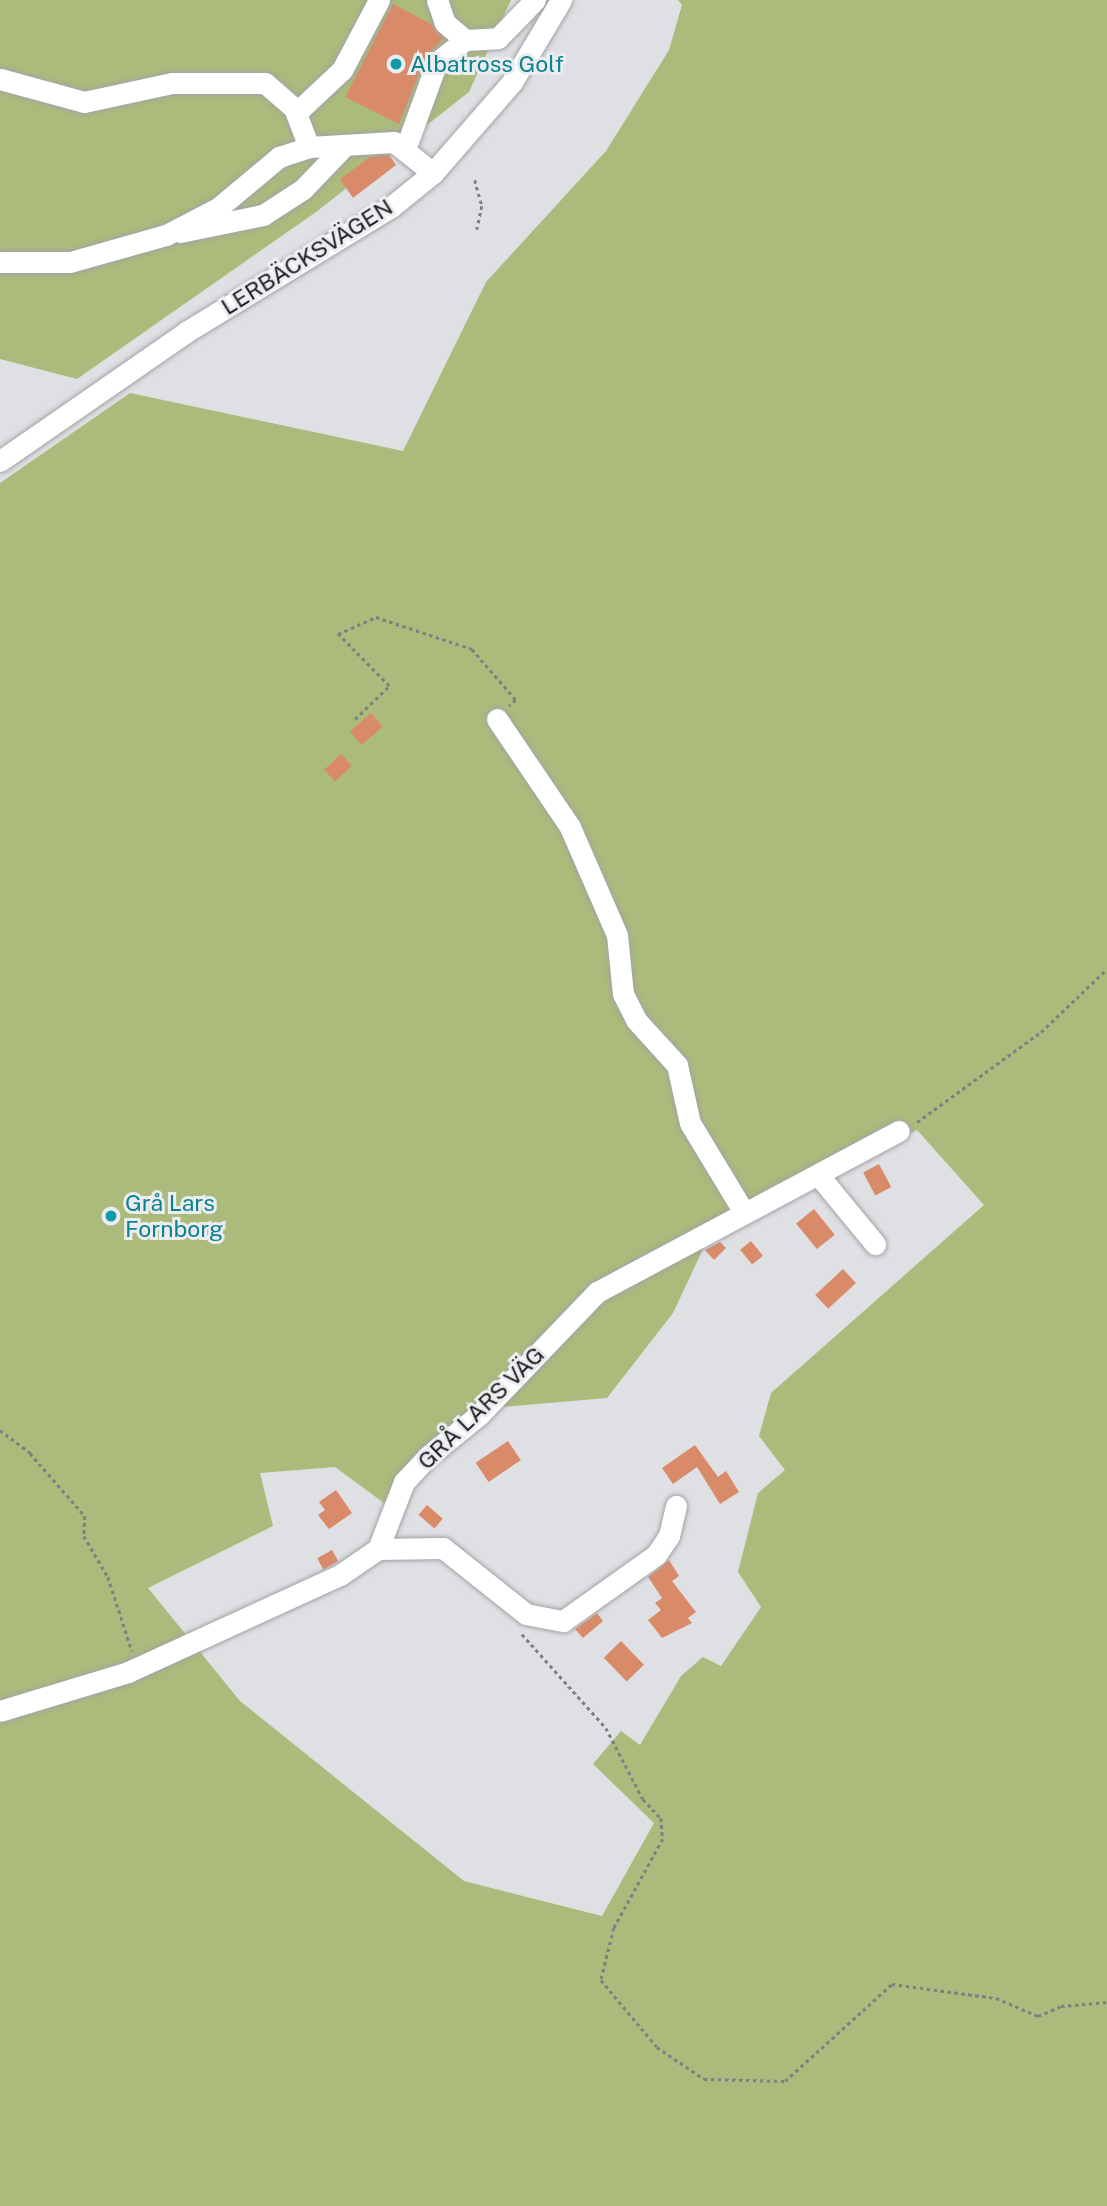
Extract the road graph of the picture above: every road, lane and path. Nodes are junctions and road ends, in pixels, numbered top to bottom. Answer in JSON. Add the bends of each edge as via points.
{"nodes":[{"id":1,"x":379,"y":0,"type":"edge"},
{"id":2,"x":437,"y":0,"type":"edge"},
{"id":3,"x":535,"y":0,"type":"edge"},
{"id":4,"x":561,"y":0,"type":"edge"},
{"id":5,"x":464,"y":40,"type":"junction"},
{"id":6,"x":0,"y":79,"type":"edge"},
{"id":7,"x":296,"y":113,"type":"junction"},
{"id":8,"x":345,"y":145,"type":"junction"},
{"id":9,"x":309,"y":146,"type":"junction"},
{"id":10,"x":406,"y":146,"type":"junction"},
{"id":11,"x":433,"y":173,"type":"junction"},
{"id":12,"x":475,"y":180,"type":"dead end"},
{"id":13,"x":477,"y":229,"type":"dead end"},
{"id":14,"x":171,"y":233,"type":"junction"},
{"id":15,"x":0,"y":262,"type":"edge"},
{"id":16,"x":0,"y":461,"type":"edge"},
{"id":17,"x":355,"y":719,"type":"dead end"},
{"id":18,"x":497,"y":719,"type":"joint"},
{"id":19,"x":1107,"y":969,"type":"edge"},
{"id":20,"x":899,"y":1131,"type":"joint"},
{"id":21,"x":820,"y":1177,"type":"junction"},
{"id":22,"x":743,"y":1211,"type":"junction"},
{"id":23,"x":875,"y":1244,"type":"dead end"},
{"id":24,"x":0,"y":1430,"type":"edge"},
{"id":25,"x":676,"y":1506,"type":"dead end"},
{"id":26,"x":378,"y":1549,"type":"junction"},
{"id":27,"x":515,"y":1627,"type":"dead end"},
{"id":28,"x":137,"y":1668,"type":"junction"},
{"id":29,"x":0,"y":1711,"type":"edge"},
{"id":30,"x":1107,"y":2001,"type":"edge"}],
"edges":[{"from":1,"to":7,"type":"street","via":[[342,70]]},
{"from":2,"to":5,"type":"street","via":[[446,23]]},
{"from":3,"to":5,"type":"street","via":[[498,38]]},
{"from":4,"to":11,"type":"street","name":"LERBÄCKSVÄGEN","via":[[512,82]]},
{"from":5,"to":10,"type":"street","via":[[437,62]]},
{"from":6,"to":7,"type":"street","via":[[84,102],[172,83],[247,80],[276,88]]},
{"from":7,"to":9,"type":"street"},
{"from":8,"to":9,"type":"street"},
{"from":8,"to":10,"type":"street"},
{"from":8,"to":14,"type":"street","via":[[303,189],[263,215],[214,229]]},
{"from":9,"to":14,"type":"street","via":[[279,157],[218,208]]},
{"from":10,"to":11,"type":"street"},
{"from":11,"to":16,"type":"street","name":"LERBÄCKSVÄGEN","via":[[391,207],[186,332]]},
{"from":12,"to":13,"type":"path","via":[[482,206]]},
{"from":14,"to":15,"type":"street","via":[[70,262]]},
{"from":17,"to":18,"type":"path","via":[[389,686],[338,634],[376,617],[472,649],[516,700]]},
{"from":18,"to":22,"type":"street","via":[[570,827],[617,935],[624,994],[636,1020],[677,1065],[690,1123]]},
{"from":19,"to":20,"type":"path","via":[[1041,1032]]},
{"from":20,"to":21,"type":"street","name":"GRÅ LARS VÄG"},
{"from":21,"to":22,"type":"street","name":"GRÅ LARS VÄG"},
{"from":21,"to":23,"type":"street"},
{"from":22,"to":26,"type":"street","name":"GRÅ LARS VÄG","via":[[597,1292],[480,1414],[404,1482]]},
{"from":24,"to":28,"type":"path","via":[[30,1453],[85,1516],[84,1536],[108,1577]]},
{"from":25,"to":26,"type":"street","via":[[669,1536],[656,1555],[563,1621],[527,1614],[443,1548]]},
{"from":26,"to":28,"type":"street","via":[[340,1575]]},
{"from":27,"to":30,"type":"path","via":[[606,1728],[632,1781],[661,1818],[663,1839],[614,1928],[601,1980],[657,2047],[704,2079],[785,2081],[892,1983],[996,1998],[1038,2016],[1061,2006]]},
{"from":28,"to":29,"type":"street"}]}
